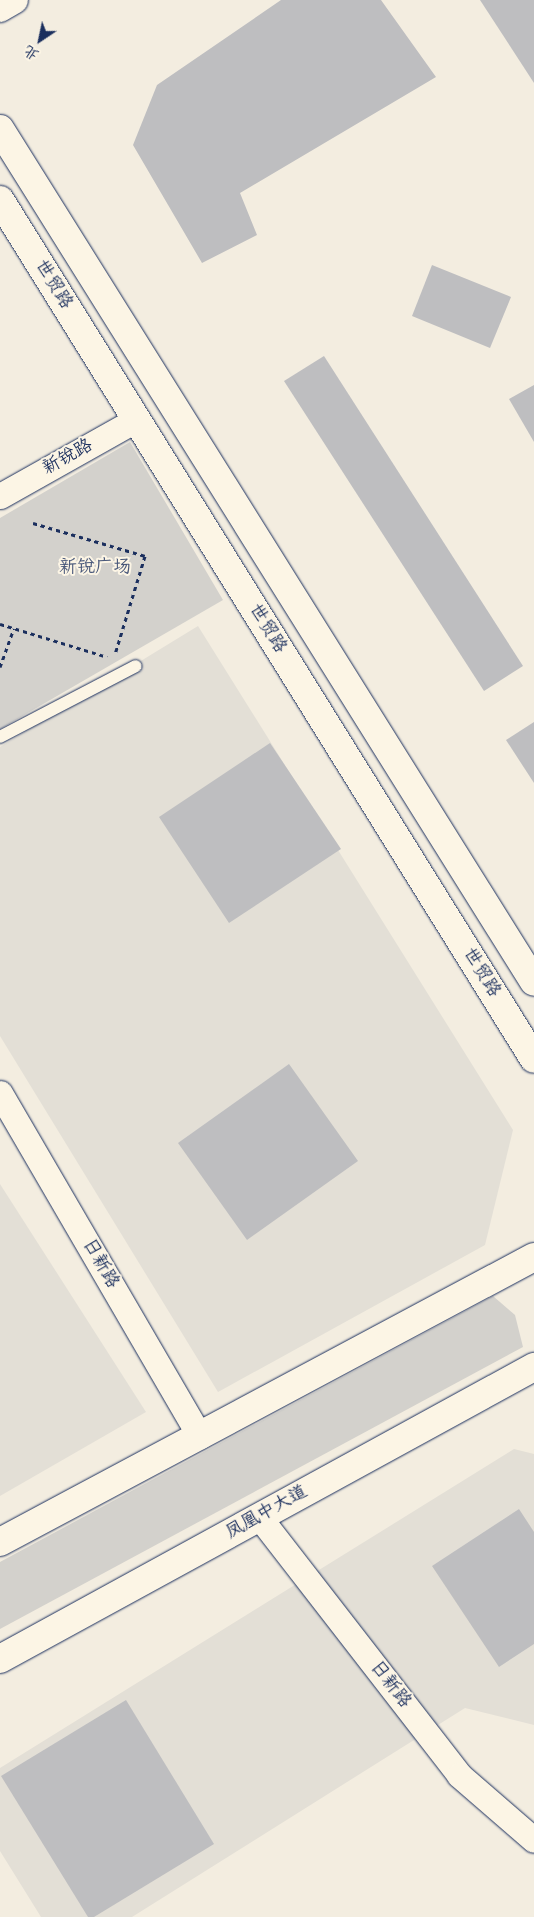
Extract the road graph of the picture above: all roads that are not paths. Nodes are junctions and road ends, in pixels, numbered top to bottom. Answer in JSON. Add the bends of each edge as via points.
{"nodes":[{"id":1,"x":14,"y":0,"type":"edge"},
{"id":2,"x":0,"y":8,"type":"edge"},
{"id":3,"x":0,"y":129,"type":"edge"},
{"id":4,"x":0,"y":200,"type":"edge"},
{"id":5,"x":137,"y":420,"type":"junction"},
{"id":6,"x":0,"y":496,"type":"edge"},
{"id":7,"x":136,"y":666,"type":"dead end"},
{"id":8,"x":0,"y":737,"type":"edge"},
{"id":9,"x":534,"y":982,"type":"edge"},
{"id":10,"x":534,"y":1058,"type":"edge"},
{"id":11,"x":0,"y":1093,"type":"edge"},
{"id":12,"x":534,"y":1257,"type":"edge"},
{"id":13,"x":534,"y":1367,"type":"edge"},
{"id":14,"x":200,"y":1436,"type":"junction"},
{"id":15,"x":260,"y":1518,"type":"junction"},
{"id":16,"x":0,"y":1542,"type":"edge"},
{"id":17,"x":0,"y":1659,"type":"edge"},
{"id":18,"x":534,"y":1840,"type":"edge"}],
"edges":[{"from":1,"to":2,"type":"main road"},
{"from":3,"to":9,"type":"main road"},
{"from":4,"to":5,"type":"main road","name":"世贸路"},
{"from":5,"to":6,"type":"street","name":"新锐路"},
{"from":5,"to":10,"type":"main road","name":"世贸路"},
{"from":7,"to":8,"type":"lane"},
{"from":11,"to":14,"type":"street","name":"日新路"},
{"from":12,"to":14,"type":"main road"},
{"from":13,"to":15,"type":"main road","name":"凤凰中大道"},
{"from":14,"to":16,"type":"main road"},
{"from":15,"to":17,"type":"main road","name":"凤凰中大道"},
{"from":15,"to":18,"type":"street","name":"日新路","via":[[459,1775]]}]}
